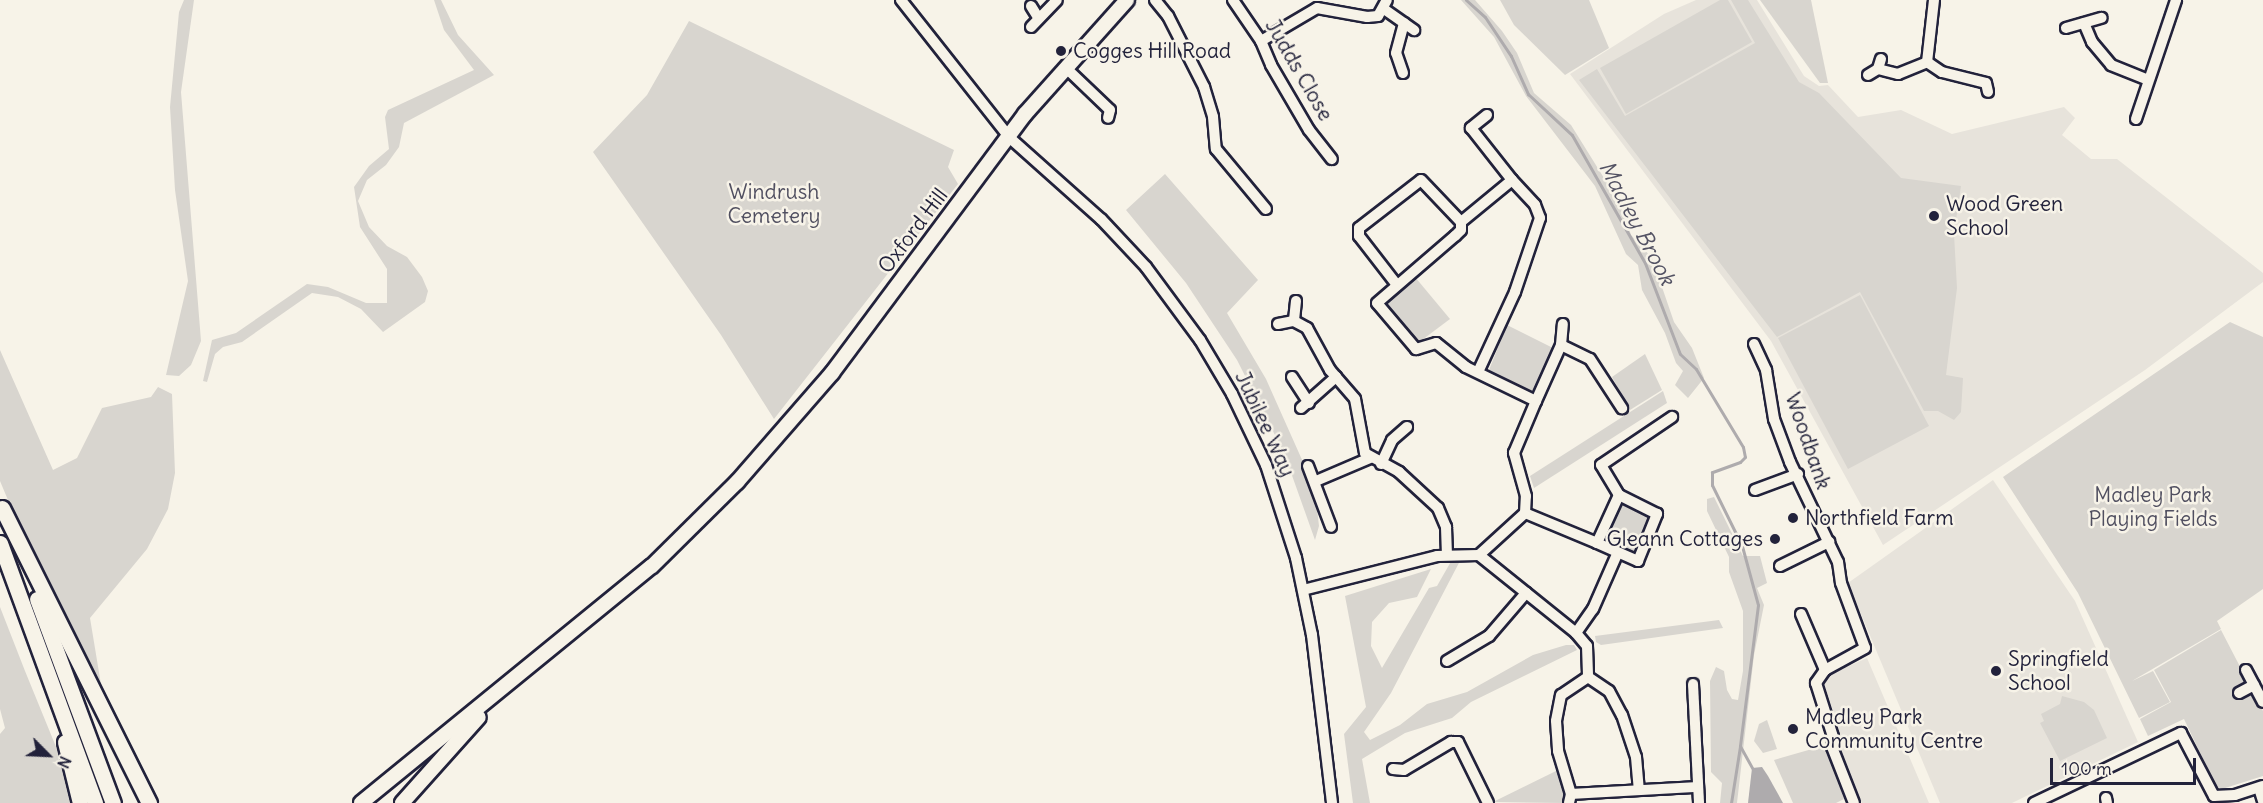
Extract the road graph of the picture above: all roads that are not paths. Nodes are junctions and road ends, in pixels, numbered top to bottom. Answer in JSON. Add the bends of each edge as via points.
{"nodes":[{"id":1,"x":901,"y":0,"type":"edge"},
{"id":2,"x":1056,"y":0,"type":"edge"},
{"id":3,"x":1126,"y":0,"type":"edge"},
{"id":4,"x":1155,"y":0,"type":"edge"},
{"id":5,"x":1233,"y":0,"type":"edge"},
{"id":6,"x":1934,"y":0,"type":"edge"},
{"id":7,"x":2176,"y":0,"type":"edge"},
{"id":8,"x":1386,"y":4,"type":"edge"},
{"id":9,"x":1031,"y":6,"type":"dead end"},
{"id":10,"x":1038,"y":17,"type":"junction"},
{"id":11,"x":2102,"y":18,"type":"dead end"},
{"id":12,"x":1404,"y":23,"type":"junction"},
{"id":13,"x":2084,"y":23,"type":"junction"},
{"id":14,"x":1031,"y":27,"type":"dead end"},
{"id":15,"x":2066,"y":28,"type":"dead end"},
{"id":16,"x":1414,"y":30,"type":"dead end"},
{"id":17,"x":1262,"y":41,"type":"junction"},
{"id":18,"x":1927,"y":62,"type":"junction"},
{"id":19,"x":1065,"y":67,"type":"junction"},
{"id":20,"x":1403,"y":73,"type":"dead end"},
{"id":21,"x":1868,"y":75,"type":"dead end"},
{"id":22,"x":2148,"y":80,"type":"junction"},
{"id":23,"x":1989,"y":84,"type":"dead end"},
{"id":24,"x":1487,"y":115,"type":"dead end"},
{"id":25,"x":1108,"y":118,"type":"dead end"},
{"id":26,"x":2136,"y":119,"type":"dead end"},
{"id":27,"x":1010,"y":138,"type":"junction"},
{"id":28,"x":1332,"y":159,"type":"dead end"},
{"id":29,"x":1512,"y":180,"type":"junction"},
{"id":30,"x":1266,"y":209,"type":"dead end"},
{"id":31,"x":1461,"y":222,"type":"junction"},
{"id":32,"x":1397,"y":285,"type":"junction"},
{"id":33,"x":1296,"y":301,"type":"dead end"},
{"id":34,"x":1294,"y":321,"type":"junction"},
{"id":35,"x":1278,"y":324,"type":"dead end"},
{"id":36,"x":1563,"y":324,"type":"dead end"},
{"id":37,"x":1754,"y":344,"type":"dead end"},
{"id":38,"x":1561,"y":345,"type":"junction"},
{"id":39,"x":1478,"y":372,"type":"junction"},
{"id":40,"x":1292,"y":376,"type":"dead end"},
{"id":41,"x":1336,"y":377,"type":"junction"},
{"id":42,"x":1536,"y":401,"type":"junction"},
{"id":43,"x":1622,"y":408,"type":"dead end"},
{"id":44,"x":1672,"y":417,"type":"dead end"},
{"id":45,"x":1407,"y":427,"type":"dead end"},
{"id":46,"x":1370,"y":458,"type":"junction"},
{"id":47,"x":1382,"y":464,"type":"junction"},
{"id":48,"x":1308,"y":466,"type":"dead end"},
{"id":49,"x":1798,"y":474,"type":"junction"},
{"id":50,"x":1316,"y":481,"type":"junction"},
{"id":51,"x":1755,"y":490,"type":"dead end"},
{"id":52,"x":1619,"y":495,"type":"junction"},
{"id":53,"x":1,"y":506,"type":"edge"},
{"id":54,"x":1525,"y":513,"type":"junction"},
{"id":55,"x":1331,"y":527,"type":"dead end"},
{"id":56,"x":1829,"y":542,"type":"junction"},
{"id":57,"x":0,"y":543,"type":"edge"},
{"id":58,"x":1597,"y":543,"type":"junction"},
{"id":59,"x":1618,"y":552,"type":"junction"},
{"id":60,"x":1447,"y":555,"type":"junction"},
{"id":61,"x":1479,"y":555,"type":"junction"},
{"id":62,"x":1780,"y":566,"type":"dead end"},
{"id":63,"x":1303,"y":590,"type":"junction"},
{"id":64,"x":1526,"y":593,"type":"junction"},
{"id":65,"x":1801,"y":614,"type":"dead end"},
{"id":66,"x":1576,"y":633,"type":"junction"},
{"id":67,"x":1447,"y":662,"type":"dead end"},
{"id":68,"x":1825,"y":670,"type":"junction"},
{"id":69,"x":2246,"y":670,"type":"dead end"},
{"id":70,"x":1588,"y":677,"type":"junction"},
{"id":71,"x":1693,"y":684,"type":"dead end"},
{"id":72,"x":2254,"y":686,"type":"junction"},
{"id":73,"x":53,"y":687,"type":"junction"},
{"id":74,"x":495,"y":693,"type":"junction"},
{"id":75,"x":2240,"y":693,"type":"dead end"},
{"id":76,"x":2263,"y":702,"type":"edge"},
{"id":77,"x":1393,"y":770,"type":"dead end"},
{"id":78,"x":1698,"y":787,"type":"junction"},
{"id":79,"x":2261,"y":787,"type":"edge"},
{"id":80,"x":1639,"y":789,"type":"junction"},
{"id":81,"x":1570,"y":798,"type":"edge"},
{"id":82,"x":2263,"y":801,"type":"edge"},
{"id":83,"x":80,"y":803,"type":"edge"},
{"id":84,"x":95,"y":803,"type":"edge"},
{"id":85,"x":113,"y":803,"type":"edge"},
{"id":86,"x":149,"y":803,"type":"edge"},
{"id":87,"x":361,"y":803,"type":"edge"},
{"id":88,"x":402,"y":803,"type":"edge"},
{"id":89,"x":1332,"y":803,"type":"edge"},
{"id":90,"x":1488,"y":803,"type":"edge"},
{"id":91,"x":1699,"y":803,"type":"edge"},
{"id":92,"x":1854,"y":803,"type":"edge"},
{"id":93,"x":2034,"y":803,"type":"edge"}],
"edges":[{"from":1,"to":27,"type":"street"},
{"from":2,"to":10,"type":"street"},
{"from":3,"to":19,"type":"main road","name":"Oxford Hill"},
{"from":4,"to":30,"type":"street","via":[[1168,16],[1204,87],[1213,117],[1216,149]]},
{"from":5,"to":17,"type":"street","name":"Judds Close"},
{"from":6,"to":18,"type":"street"},
{"from":7,"to":22,"type":"street"},
{"from":8,"to":12,"type":"street"},
{"from":8,"to":17,"type":"street","via":[[1378,16],[1367,17],[1317,8]]},
{"from":9,"to":10,"type":"street"},
{"from":10,"to":14,"type":"street"},
{"from":11,"to":13,"type":"street"},
{"from":12,"to":16,"type":"street"},
{"from":12,"to":20,"type":"street","via":[[1396,53]]},
{"from":13,"to":15,"type":"street"},
{"from":13,"to":22,"type":"street","via":[[2092,42],[2111,65]]},
{"from":17,"to":28,"type":"street","name":"Judds Close","via":[[1271,65],[1309,130]]},
{"from":18,"to":21,"type":"street","via":[[1898,74],[1880,64]]},
{"from":18,"to":23,"type":"street","via":[[1942,72]]},
{"from":19,"to":25,"type":"street","via":[[1110,111]]},
{"from":19,"to":27,"type":"main road","name":"Oxford Hill"},
{"from":22,"to":26,"type":"street"},
{"from":24,"to":29,"type":"street","via":[[1468,130]]},
{"from":27,"to":63,"type":"street","name":"Jubilee Way","via":[[1113,231],[1200,340],[1232,394],[1266,465],[1286,521]]},
{"from":27,"to":74,"type":"main road","name":"Oxford Hill","via":[[794,421],[652,566]]},
{"from":29,"to":31,"type":"street"},
{"from":29,"to":39,"type":"street","via":[[1535,205],[1540,218],[1515,292]]},
{"from":31,"to":32,"type":"street","via":[[1461,230]]},
{"from":31,"to":32,"type":"street","via":[[1421,180],[1359,228],[1359,236]]},
{"from":32,"to":39,"type":"street","via":[[1377,303],[1410,343],[1416,349],[1436,343],[1455,361]]},
{"from":33,"to":34,"type":"street"},
{"from":34,"to":35,"type":"street"},
{"from":34,"to":41,"type":"street","via":[[1307,328]]},
{"from":36,"to":38,"type":"street"},
{"from":37,"to":49,"type":"street","name":"Woodbank","via":[[1766,370],[1774,419]]},
{"from":38,"to":42,"type":"street"},
{"from":38,"to":43,"type":"street","via":[[1590,358]]},
{"from":39,"to":42,"type":"street"},
{"from":40,"to":41,"type":"street","via":[[1305,405]]},
{"from":41,"to":46,"type":"street","via":[[1355,399],[1361,442]]},
{"from":42,"to":54,"type":"street","via":[[1514,453],[1526,496]]},
{"from":44,"to":52,"type":"street","via":[[1601,465]]},
{"from":45,"to":47,"type":"street","via":[[1392,440]]},
{"from":46,"to":47,"type":"street"},
{"from":46,"to":50,"type":"street"},
{"from":47,"to":60,"type":"street","via":[[1399,472],[1438,508],[1446,527]]},
{"from":48,"to":50,"type":"street"},
{"from":49,"to":51,"type":"street"},
{"from":49,"to":56,"type":"street","name":"Woodbank","via":[[1816,521]]},
{"from":50,"to":55,"type":"street"},
{"from":52,"to":58,"type":"street"},
{"from":52,"to":59,"type":"street","via":[[1657,514],[1638,561]]},
{"from":53,"to":85,"type":"highway"},
{"from":53,"to":86,"type":"highway"},
{"from":54,"to":58,"type":"street"},
{"from":54,"to":61,"type":"street"},
{"from":56,"to":62,"type":"street"},
{"from":56,"to":68,"type":"street","name":"Woodbank","via":[[1865,648]]},
{"from":57,"to":73,"type":"highway"},
{"from":58,"to":59,"type":"street"},
{"from":59,"to":66,"type":"street","via":[[1593,609]]},
{"from":60,"to":61,"type":"street"},
{"from":60,"to":63,"type":"street"},
{"from":61,"to":64,"type":"street"},
{"from":63,"to":89,"type":"street","name":"Jubilee Way"},
{"from":64,"to":66,"type":"street"},
{"from":64,"to":67,"type":"street","via":[[1489,636]]},
{"from":65,"to":68,"type":"street"},
{"from":66,"to":70,"type":"street","via":[[1587,646]]},
{"from":68,"to":92,"type":"street","via":[[1816,683],[1817,694],[1841,776]]},
{"from":69,"to":72,"type":"street"},
{"from":70,"to":80,"type":"street","via":[[1609,692],[1622,715],[1636,757]]},
{"from":70,"to":81,"type":"street","via":[[1565,691],[1558,701],[1556,741]]},
{"from":71,"to":78,"type":"street"},
{"from":72,"to":75,"type":"street"},
{"from":72,"to":76,"type":"street"},
{"from":73,"to":83,"type":"highway"},
{"from":73,"to":84,"type":"highway"},
{"from":74,"to":87,"type":"main road"},
{"from":74,"to":88,"type":"main road"},
{"from":77,"to":90,"type":"street","via":[[1404,770],[1451,742],[1458,742]]},
{"from":78,"to":80,"type":"street"},
{"from":78,"to":91,"type":"street"},
{"from":79,"to":82,"type":"street"},
{"from":79,"to":93,"type":"street","via":[[2214,796],[2181,733]]},
{"from":80,"to":81,"type":"street"}]}
